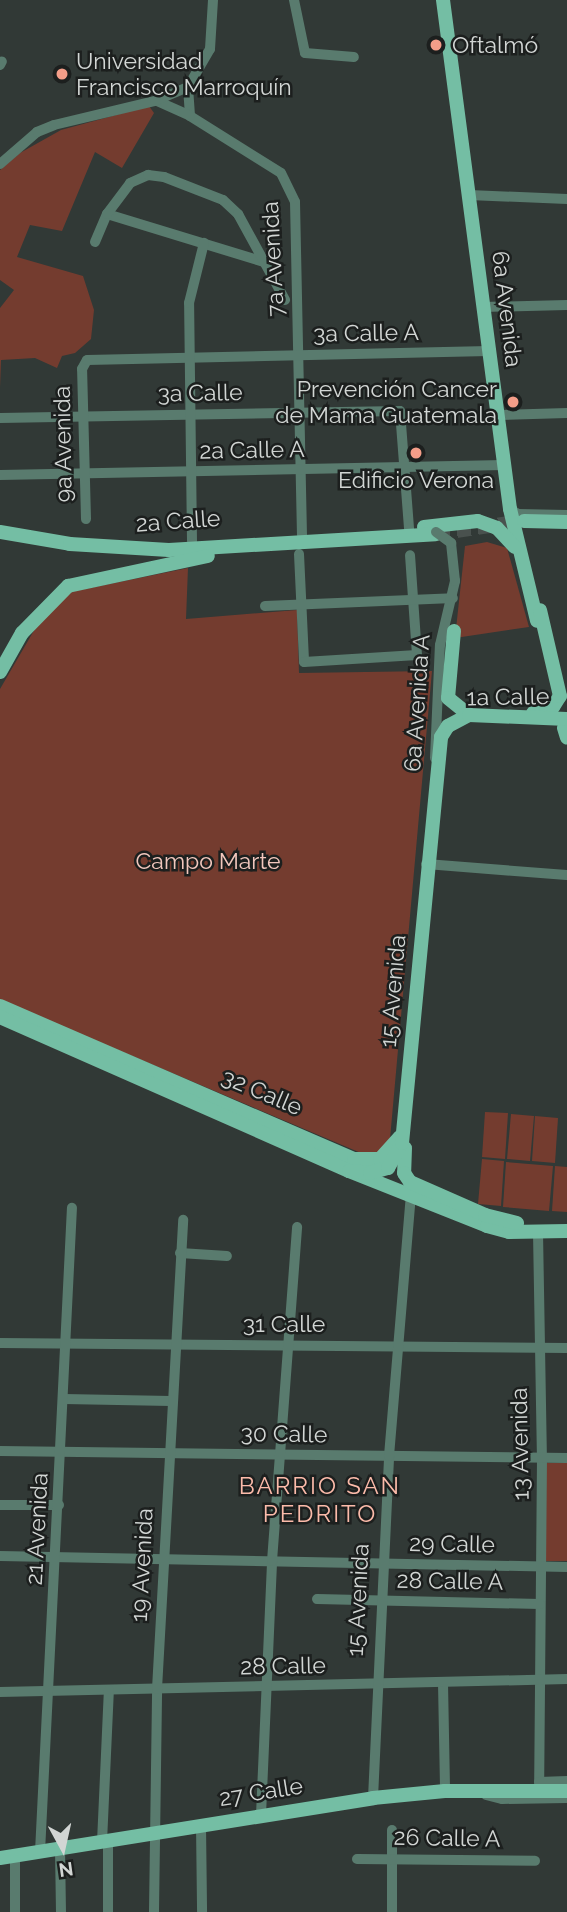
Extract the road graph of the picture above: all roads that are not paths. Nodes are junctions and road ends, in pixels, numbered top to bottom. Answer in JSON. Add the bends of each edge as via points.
{"nodes":[{"id":1,"x":213,"y":0,"type":"edge"},
{"id":2,"x":294,"y":0,"type":"edge"},
{"id":3,"x":443,"y":0,"type":"edge"},
{"id":4,"x":354,"y":57,"type":"dead end"},
{"id":5,"x":188,"y":87,"type":"junction"},
{"id":6,"x":155,"y":101,"type":"junction"},
{"id":7,"x":190,"y":116,"type":"junction"},
{"id":8,"x":0,"y":164,"type":"edge"},
{"id":9,"x":469,"y":195,"type":"junction"},
{"id":10,"x":567,"y":199,"type":"edge"},
{"id":11,"x":107,"y":214,"type":"junction"},
{"id":12,"x":95,"y":242,"type":"dead end"},
{"id":13,"x":204,"y":243,"type":"junction"},
{"id":14,"x":264,"y":262,"type":"junction"},
{"id":15,"x":285,"y":300,"type":"dead end"},
{"id":16,"x":567,"y":304,"type":"edge"},
{"id":17,"x":483,"y":307,"type":"junction"},
{"id":18,"x":489,"y":351,"type":"junction"},
{"id":19,"x":190,"y":355,"type":"junction"},
{"id":20,"x":298,"y":355,"type":"junction"},
{"id":21,"x":82,"y":369,"type":"joint"},
{"id":22,"x":299,"y":412,"type":"junction"},
{"id":23,"x":567,"y":413,"type":"edge"},
{"id":24,"x":191,"y":414,"type":"junction"},
{"id":25,"x":498,"y":415,"type":"junction"},
{"id":26,"x":82,"y":416,"type":"junction"},
{"id":27,"x":0,"y":418,"type":"edge"},
{"id":28,"x":504,"y":464,"type":"junction"},
{"id":29,"x":406,"y":468,"type":"junction"},
{"id":30,"x":300,"y":470,"type":"junction"},
{"id":31,"x":192,"y":472,"type":"junction"},
{"id":32,"x":83,"y":474,"type":"junction"},
{"id":33,"x":0,"y":475,"type":"edge"},
{"id":34,"x":510,"y":509,"type":"junction"},
{"id":35,"x":567,"y":515,"type":"edge"},
{"id":36,"x":86,"y":519,"type":"dead end"},
{"id":37,"x":524,"y":521,"type":"tunnel mouth"},
{"id":38,"x":567,"y":522,"type":"edge"},
{"id":39,"x":414,"y":528,"type":"junction"},
{"id":40,"x":0,"y":532,"type":"edge"},
{"id":41,"x":436,"y":533,"type":"junction"},
{"id":42,"x":302,"y":536,"type":"junction"},
{"id":43,"x":192,"y":541,"type":"junction"},
{"id":44,"x":126,"y":548,"type":"junction"},
{"id":45,"x":250,"y":548,"type":"junction"},
{"id":46,"x":299,"y":554,"type":"dead end"},
{"id":47,"x":410,"y":555,"type":"dead end"},
{"id":48,"x":522,"y":562,"type":"junction"},
{"id":49,"x":413,"y":597,"type":"junction"},
{"id":50,"x":453,"y":598,"type":"junction"},
{"id":51,"x":302,"y":603,"type":"junction"},
{"id":52,"x":265,"y":606,"type":"dead end"},
{"id":53,"x":454,"y":631,"type":"dead end"},
{"id":54,"x":0,"y":672,"type":"edge"},
{"id":55,"x":554,"y":687,"type":"dead end"},
{"id":56,"x":469,"y":715,"type":"junction"},
{"id":57,"x":521,"y":716,"type":"junction"},
{"id":58,"x":566,"y":728,"type":"edge"},
{"id":59,"x":436,"y":761,"type":"junction"},
{"id":60,"x":426,"y":864,"type":"junction"},
{"id":61,"x":567,"y":875,"type":"edge"},
{"id":62,"x":0,"y":1006,"type":"edge"},
{"id":63,"x":0,"y":1017,"type":"edge"},
{"id":64,"x":405,"y":1122,"type":"junction"},
{"id":65,"x":349,"y":1171,"type":"junction"},
{"id":66,"x":406,"y":1192,"type":"junction"},
{"id":67,"x":456,"y":1199,"type":"junction"},
{"id":68,"x":72,"y":1208,"type":"dead end"},
{"id":69,"x":183,"y":1220,"type":"dead end"},
{"id":70,"x":297,"y":1227,"type":"dead end"},
{"id":71,"x":567,"y":1229,"type":"edge"},
{"id":72,"x":538,"y":1232,"type":"junction"},
{"id":73,"x":180,"y":1254,"type":"junction"},
{"id":74,"x":226,"y":1256,"type":"dead end"},
{"id":75,"x":0,"y":1343,"type":"edge"},
{"id":76,"x":66,"y":1343,"type":"junction"},
{"id":77,"x":174,"y":1344,"type":"junction"},
{"id":78,"x":286,"y":1344,"type":"junction"},
{"id":79,"x":398,"y":1346,"type":"junction"},
{"id":80,"x":538,"y":1348,"type":"junction"},
{"id":81,"x":567,"y":1348,"type":"edge"},
{"id":82,"x":64,"y":1399,"type":"junction"},
{"id":83,"x":171,"y":1401,"type":"junction"},
{"id":84,"x":0,"y":1451,"type":"edge"},
{"id":85,"x":62,"y":1452,"type":"junction"},
{"id":86,"x":168,"y":1453,"type":"junction"},
{"id":87,"x":279,"y":1455,"type":"junction"},
{"id":88,"x":389,"y":1456,"type":"junction"},
{"id":89,"x":542,"y":1458,"type":"junction"},
{"id":90,"x":567,"y":1458,"type":"edge"},
{"id":91,"x":0,"y":1505,"type":"edge"},
{"id":92,"x":59,"y":1505,"type":"junction"},
{"id":93,"x":0,"y":1556,"type":"edge"},
{"id":94,"x":57,"y":1557,"type":"junction"},
{"id":95,"x":163,"y":1559,"type":"junction"},
{"id":96,"x":272,"y":1561,"type":"junction"},
{"id":97,"x":383,"y":1564,"type":"junction"},
{"id":98,"x":542,"y":1567,"type":"junction"},
{"id":99,"x":567,"y":1567,"type":"edge"},
{"id":100,"x":317,"y":1599,"type":"dead end"},
{"id":101,"x":381,"y":1600,"type":"junction"},
{"id":102,"x":540,"y":1604,"type":"junction"},
{"id":103,"x":567,"y":1679,"type":"edge"},
{"id":104,"x":539,"y":1680,"type":"junction"},
{"id":105,"x":443,"y":1683,"type":"junction"},
{"id":106,"x":377,"y":1684,"type":"junction"},
{"id":107,"x":265,"y":1687,"type":"junction"},
{"id":108,"x":157,"y":1689,"type":"junction"},
{"id":109,"x":109,"y":1690,"type":"junction"},
{"id":110,"x":50,"y":1691,"type":"junction"},
{"id":111,"x":0,"y":1692,"type":"edge"},
{"id":112,"x":567,"y":1781,"type":"edge"},
{"id":113,"x":445,"y":1791,"type":"junction"},
{"id":114,"x":567,"y":1791,"type":"edge"},
{"id":115,"x":477,"y":1792,"type":"junction"},
{"id":116,"x":373,"y":1798,"type":"junction"},
{"id":117,"x":567,"y":1798,"type":"edge"},
{"id":118,"x":261,"y":1815,"type":"junction"},
{"id":119,"x":201,"y":1825,"type":"junction"},
{"id":120,"x":392,"y":1830,"type":"dead end"},
{"id":121,"x":153,"y":1833,"type":"junction"},
{"id":122,"x":105,"y":1841,"type":"junction"},
{"id":123,"x":51,"y":1850,"type":"junction"},
{"id":124,"x":0,"y":1858,"type":"edge"},
{"id":125,"x":392,"y":1858,"type":"junction"},
{"id":126,"x":357,"y":1859,"type":"dead end"},
{"id":127,"x":535,"y":1861,"type":"dead end"},
{"id":128,"x":15,"y":1862,"type":"junction"},
{"id":129,"x":0,"y":1865,"type":"edge"},
{"id":130,"x":15,"y":1912,"type":"edge"},
{"id":131,"x":61,"y":1912,"type":"edge"},
{"id":132,"x":108,"y":1912,"type":"edge"},
{"id":133,"x":154,"y":1912,"type":"edge"},
{"id":134,"x":202,"y":1912,"type":"edge"},
{"id":135,"x":392,"y":1912,"type":"edge"}],
"edges":[{"from":1,"to":5,"type":"street","via":[[210,49]]},
{"from":2,"to":4,"type":"street","via":[[307,54]]},
{"from":3,"to":9,"type":"main road","name":"6a Avenida"},
{"from":5,"to":6,"type":"street"},
{"from":5,"to":7,"type":"street"},
{"from":6,"to":7,"type":"street","name":"7a Avenida"},
{"from":6,"to":8,"type":"street","via":[[54,125],[37,132]]},
{"from":7,"to":20,"type":"street","name":"7a Avenida","via":[[281,173],[292,191]]},
{"from":9,"to":10,"type":"street"},
{"from":9,"to":17,"type":"main road","name":"6a Avenida"},
{"from":11,"to":12,"type":"street"},
{"from":11,"to":13,"type":"street"},
{"from":11,"to":14,"type":"street","via":[[130,183],[155,174],[223,200],[238,214]]},
{"from":13,"to":14,"type":"street"},
{"from":13,"to":19,"type":"street","via":[[189,303]]},
{"from":14,"to":15,"type":"street"},
{"from":16,"to":17,"type":"street"},
{"from":17,"to":18,"type":"main road","name":"6a Avenida"},
{"from":18,"to":20,"type":"street","name":"3a Calle A"},
{"from":18,"to":25,"type":"main road","name":"6a Avenida"},
{"from":19,"to":20,"type":"street","name":"3a Calle A"},
{"from":19,"to":21,"type":"street","name":"3a Calle A","via":[[94,358]]},
{"from":19,"to":24,"type":"street"},
{"from":20,"to":22,"type":"street","name":"7a Avenida"},
{"from":21,"to":26,"type":"street","name":"9a Avenida"},
{"from":22,"to":24,"type":"street","name":"3a Calle"},
{"from":22,"to":29,"type":"street","name":"3a Calle","via":[[400,411]]},
{"from":22,"to":30,"type":"street","name":"7a Avenida"},
{"from":23,"to":25,"type":"street"},
{"from":24,"to":26,"type":"street","name":"3a Calle"},
{"from":24,"to":31,"type":"street"},
{"from":25,"to":28,"type":"main road","name":"6a Avenida"},
{"from":26,"to":27,"type":"street","name":"3a Calle"},
{"from":26,"to":32,"type":"street","name":"9a Avenida"},
{"from":28,"to":29,"type":"street","name":"2a Calle A"},
{"from":28,"to":34,"type":"main road","name":"6a Avenida"},
{"from":29,"to":30,"type":"street","name":"2a Calle A"},
{"from":29,"to":39,"type":"street"},
{"from":30,"to":31,"type":"street","name":"2a Calle A"},
{"from":30,"to":42,"type":"street","name":"7a Avenida"},
{"from":31,"to":32,"type":"street","name":"2a Calle A"},
{"from":31,"to":43,"type":"street"},
{"from":32,"to":33,"type":"street","name":"2a Calle A"},
{"from":32,"to":36,"type":"street","name":"9a Avenida"},
{"from":34,"to":35,"type":"street","via":[[518,514]]},
{"from":34,"to":48,"type":"main road","name":"6a Avenida"},
{"from":34,"to":57,"type":"main road","via":[[561,693],[553,707]]},
{"from":37,"to":38,"type":"main road"},
{"from":39,"to":41,"type":"street","name":"6a Avenida A"},
{"from":39,"to":42,"type":"main road","name":"2a Calle"},
{"from":39,"to":48,"type":"main road","name":"2a Calle","via":[[478,521],[489,524],[511,539]]},
{"from":40,"to":44,"type":"main road"},
{"from":41,"to":45,"type":"main road","name":"2a Calle"},
{"from":41,"to":50,"type":"street","name":"6a Avenida A","bridge":true,"via":[[451,543],[456,557]]},
{"from":42,"to":43,"type":"main road","name":"2a Calle"},
{"from":43,"to":44,"type":"main road","name":"2a Calle"},
{"from":44,"to":45,"type":"main road","name":"2a Calle"},
{"from":45,"to":54,"type":"main road","via":[[68,586],[22,633]]},
{"from":46,"to":51,"type":"street"},
{"from":47,"to":49,"type":"street"},
{"from":48,"to":55,"type":"main road","name":"6a Avenida"},
{"from":49,"to":50,"type":"street"},
{"from":49,"to":51,"type":"street"},
{"from":49,"to":51,"type":"street","via":[[417,655],[304,662]]},
{"from":50,"to":59,"type":"street","name":"6a Avenida A","via":[[440,645],[433,745]]},
{"from":51,"to":52,"type":"street"},
{"from":53,"to":56,"type":"main road","via":[[448,698]]},
{"from":56,"to":57,"type":"main road","name":"1a Calle"},
{"from":56,"to":59,"type":"main road","name":"1a Calle","via":[[445,729]]},
{"from":57,"to":58,"type":"main road","name":"1a Calle"},
{"from":59,"to":60,"type":"main road","name":"6a Avenida A"},
{"from":60,"to":61,"type":"street"},
{"from":60,"to":64,"type":"main road","name":"15 Avenida"},
{"from":62,"to":64,"type":"main road","name":"32 Calle","via":[[358,1160],[375,1161],[389,1152]]},
{"from":63,"to":65,"type":"main road","name":"32 Calle"},
{"from":64,"to":65,"type":"main road","name":"32 Calle","via":[[400,1150],[391,1166],[376,1173]]},
{"from":64,"to":67,"type":"main road","via":[[406,1178]]},
{"from":65,"to":66,"type":"main road","name":"32 Calle"},
{"from":66,"to":67,"type":"main road"},
{"from":66,"to":72,"type":"main road","name":"32 Calle","via":[[496,1229]]},
{"from":66,"to":79,"type":"street","name":"15 Avenida"},
{"from":67,"to":71,"type":"main road","name":"32 Calle","via":[[503,1221]]},
{"from":68,"to":76,"type":"street","name":"21 Avenida"},
{"from":69,"to":73,"type":"street","name":"19 Avenida"},
{"from":70,"to":78,"type":"street"},
{"from":71,"to":72,"type":"main road","name":"32 Calle"},
{"from":72,"to":80,"type":"street","name":"13 Avenida"},
{"from":73,"to":74,"type":"street"},
{"from":73,"to":77,"type":"street","name":"19 Avenida"},
{"from":75,"to":76,"type":"street","name":"31 Calle"},
{"from":76,"to":77,"type":"street","name":"31 Calle"},
{"from":76,"to":82,"type":"street","name":"21 Avenida"},
{"from":77,"to":78,"type":"street","name":"31 Calle"},
{"from":77,"to":83,"type":"street","name":"19 Avenida"},
{"from":78,"to":79,"type":"street","name":"31 Calle"},
{"from":78,"to":87,"type":"street"},
{"from":79,"to":80,"type":"street","name":"31 Calle"},
{"from":79,"to":88,"type":"street","name":"15 Avenida"},
{"from":80,"to":81,"type":"street","name":"31 Calle"},
{"from":80,"to":89,"type":"street","name":"13 Avenida"},
{"from":82,"to":83,"type":"street"},
{"from":82,"to":85,"type":"street","name":"21 Avenida"},
{"from":83,"to":86,"type":"street","name":"19 Avenida"},
{"from":84,"to":85,"type":"street","name":"30 Calle"},
{"from":85,"to":86,"type":"street","name":"30 Calle"},
{"from":85,"to":92,"type":"street","name":"21 Avenida"},
{"from":86,"to":87,"type":"street","name":"30 Calle"},
{"from":86,"to":95,"type":"street","name":"19 Avenida"},
{"from":87,"to":88,"type":"street","name":"30 Calle"},
{"from":87,"to":96,"type":"street"},
{"from":88,"to":89,"type":"street","name":"30 Calle"},
{"from":88,"to":97,"type":"street","name":"15 Avenida"},
{"from":89,"to":90,"type":"street","name":"30 Calle"},
{"from":89,"to":98,"type":"street","name":"13 Avenida"},
{"from":91,"to":92,"type":"street"},
{"from":92,"to":94,"type":"street","name":"21 Avenida"},
{"from":93,"to":94,"type":"street","name":"29 Calle"},
{"from":94,"to":95,"type":"street","name":"29 Calle"},
{"from":94,"to":110,"type":"street","name":"21 Avenida"},
{"from":95,"to":96,"type":"street","name":"29 Calle"},
{"from":95,"to":108,"type":"street","name":"19 Avenida"},
{"from":96,"to":97,"type":"street","name":"29 Calle"},
{"from":96,"to":107,"type":"street"},
{"from":97,"to":98,"type":"street","name":"29 Calle"},
{"from":97,"to":101,"type":"street","name":"15 Avenida"},
{"from":98,"to":99,"type":"street","name":"29 Calle"},
{"from":98,"to":102,"type":"street","name":"13 Avenida"},
{"from":100,"to":101,"type":"street","name":"28 Calle A"},
{"from":101,"to":102,"type":"street","name":"28 Calle A"},
{"from":101,"to":106,"type":"street","name":"15 Avenida"},
{"from":102,"to":104,"type":"street","name":"13 Avenida"},
{"from":103,"to":104,"type":"street","name":"28 Calle"},
{"from":104,"to":105,"type":"street","name":"28 Calle"},
{"from":104,"to":112,"type":"street","name":"13 Avenida","via":[[539,1782]]},
{"from":105,"to":106,"type":"street","name":"28 Calle"},
{"from":105,"to":113,"type":"street"},
{"from":106,"to":107,"type":"street","name":"28 Calle"},
{"from":106,"to":116,"type":"street","name":"15 Avenida"},
{"from":107,"to":108,"type":"street","name":"28 Calle"},
{"from":107,"to":118,"type":"street"},
{"from":108,"to":109,"type":"street","name":"28 Calle"},
{"from":108,"to":121,"type":"street","name":"19 Avenida"},
{"from":109,"to":110,"type":"street","name":"28 Calle"},
{"from":109,"to":122,"type":"street"},
{"from":110,"to":111,"type":"street","name":"28 Calle"},
{"from":110,"to":123,"type":"street","name":"21 Avenida"},
{"from":113,"to":115,"type":"main road","name":"27 Calle"},
{"from":113,"to":116,"type":"main road","name":"27 Calle"},
{"from":114,"to":115,"type":"main road","name":"27 Calle"},
{"from":115,"to":117,"type":"street","name":"27 Calle","via":[[502,1799]]},
{"from":116,"to":118,"type":"main road","name":"27 Calle"},
{"from":118,"to":119,"type":"main road","name":"27 Calle"},
{"from":119,"to":121,"type":"main road","name":"27 Calle"},
{"from":119,"to":134,"type":"street"},
{"from":120,"to":125,"type":"street"},
{"from":121,"to":122,"type":"main road","name":"27 Calle"},
{"from":121,"to":133,"type":"street","name":"19 Avenida"},
{"from":122,"to":123,"type":"main road","name":"27 Calle"},
{"from":122,"to":132,"type":"street"},
{"from":123,"to":124,"type":"main road","name":"27 Calle"},
{"from":123,"to":128,"type":"street","name":"27 Calle","via":[[39,1858]]},
{"from":123,"to":131,"type":"street","name":"21 Avenida"},
{"from":125,"to":126,"type":"street","name":"26 Calle A"},
{"from":125,"to":127,"type":"street","name":"26 Calle A"},
{"from":125,"to":135,"type":"street"},
{"from":128,"to":129,"type":"street","name":"27 Calle"},
{"from":128,"to":130,"type":"street"}]}
